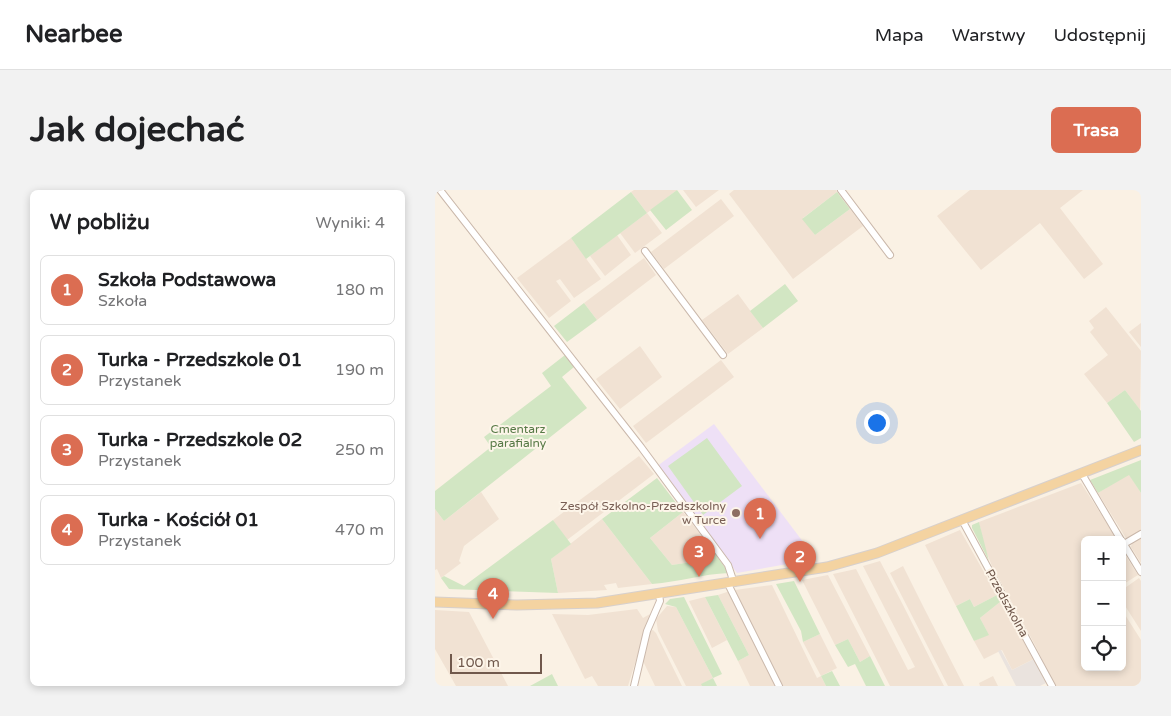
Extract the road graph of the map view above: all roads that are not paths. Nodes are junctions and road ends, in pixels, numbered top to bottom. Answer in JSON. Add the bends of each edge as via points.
{"nodes":[{"id":1,"x":440,"y":190,"type":"edge"},
{"id":2,"x":841,"y":190,"type":"edge"},
{"id":3,"x":645,"y":251,"type":"dead end"},
{"id":4,"x":890,"y":255,"type":"dead end"},
{"id":5,"x":723,"y":355,"type":"dead end"},
{"id":6,"x":1141,"y":450,"type":"edge"},
{"id":7,"x":1082,"y":474,"type":"junction"},
{"id":8,"x":962,"y":520,"type":"junction"},
{"id":9,"x":1141,"y":534,"type":"edge"},
{"id":10,"x":1118,"y":536,"type":"edge"},
{"id":11,"x":1126,"y":540,"type":"edge"},
{"id":12,"x":1126,"y":548,"type":"edge"},
{"id":13,"x":1141,"y":572,"type":"edge"},
{"id":14,"x":731,"y":583,"type":"junction"},
{"id":15,"x":659,"y":595,"type":"junction"},
{"id":16,"x":435,"y":602,"type":"edge"},
{"id":17,"x":633,"y":686,"type":"edge"},
{"id":18,"x":779,"y":686,"type":"edge"},
{"id":19,"x":1052,"y":686,"type":"edge"}],
"edges":[{"from":1,"to":14,"type":"street","via":[[641,447],[728,565]]},
{"from":2,"to":4,"type":"street"},
{"from":3,"to":5,"type":"street"},
{"from":6,"to":7,"type":"main road"},
{"from":7,"to":8,"type":"main road"},
{"from":7,"to":10,"type":"street"},
{"from":8,"to":14,"type":"main road","via":[[847,562]]},
{"from":8,"to":19,"type":"street","name":"Przedszkolna"},
{"from":9,"to":11,"type":"street"},
{"from":12,"to":13,"type":"street"},
{"from":14,"to":15,"type":"main road"},
{"from":14,"to":18,"type":"street"},
{"from":15,"to":16,"type":"main road","via":[[572,605]]},
{"from":15,"to":17,"type":"street","via":[[660,601],[647,631]]}]}
